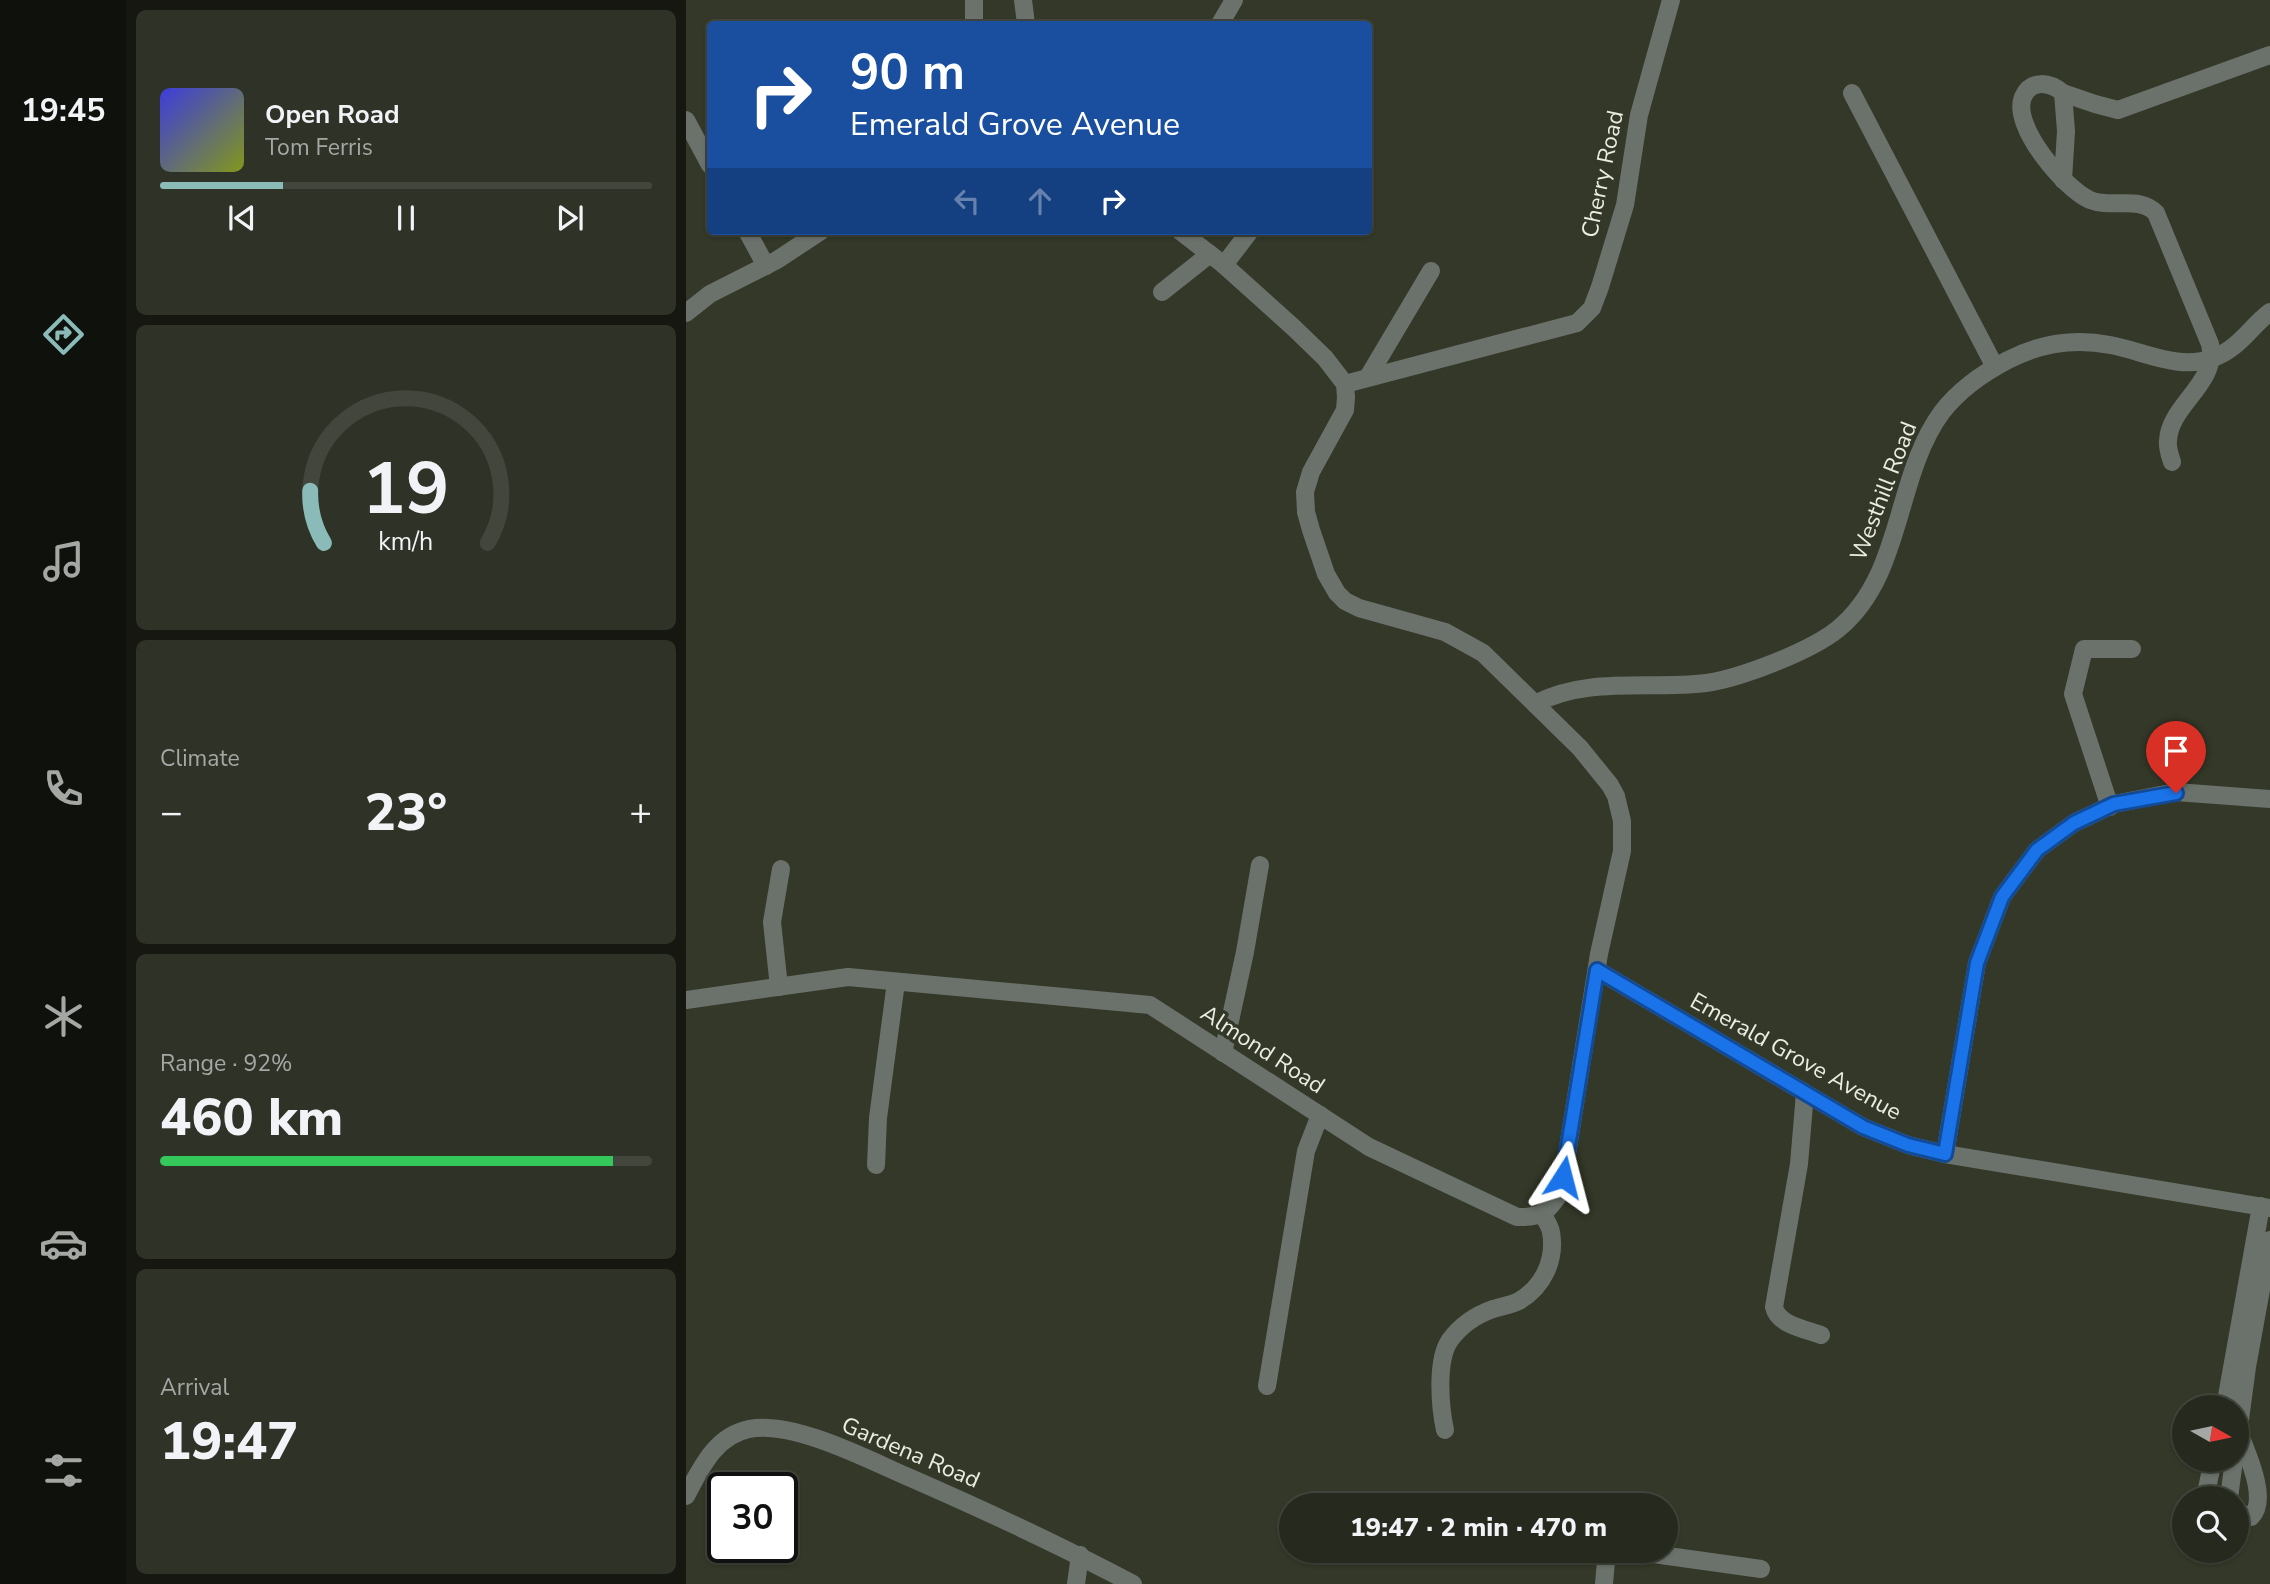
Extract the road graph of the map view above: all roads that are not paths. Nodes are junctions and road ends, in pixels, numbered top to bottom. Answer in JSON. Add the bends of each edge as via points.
{"nodes":[{"id":1,"x":974,"y":0,"type":"edge"},
{"id":2,"x":1023,"y":0,"type":"edge"},
{"id":3,"x":1234,"y":0,"type":"edge"},
{"id":4,"x":1671,"y":0,"type":"edge"},
{"id":5,"x":974,"y":21,"type":"edge"},
{"id":6,"x":1026,"y":21,"type":"edge"},
{"id":7,"x":1222,"y":21,"type":"edge"},
{"id":8,"x":2270,"y":55,"type":"edge"},
{"id":9,"x":1852,"y":93,"type":"dead end"},
{"id":10,"x":2063,"y":93,"type":"junction"},
{"id":11,"x":686,"y":120,"type":"edge"},
{"id":12,"x":707,"y":159,"type":"edge"},
{"id":13,"x":2063,"y":180,"type":"junction"},
{"id":14,"x":749,"y":235,"type":"edge"},
{"id":15,"x":815,"y":235,"type":"edge"},
{"id":16,"x":1185,"y":235,"type":"edge"},
{"id":17,"x":1245,"y":235,"type":"edge"},
{"id":18,"x":1217,"y":260,"type":"junction"},
{"id":19,"x":766,"y":266,"type":"junction"},
{"id":20,"x":1431,"y":271,"type":"dead end"},
{"id":21,"x":1162,"y":292,"type":"dead end"},
{"id":22,"x":2270,"y":312,"type":"edge"},
{"id":23,"x":686,"y":313,"type":"edge"},
{"id":24,"x":2213,"y":358,"type":"junction"},
{"id":25,"x":1995,"y":367,"type":"junction"},
{"id":26,"x":1368,"y":377,"type":"junction"},
{"id":27,"x":1345,"y":384,"type":"junction"},
{"id":28,"x":2172,"y":462,"type":"dead end"},
{"id":29,"x":2132,"y":649,"type":"dead end"},
{"id":30,"x":1535,"y":704,"type":"junction"},
{"id":31,"x":2270,"y":799,"type":"edge"},
{"id":32,"x":2110,"y":807,"type":"junction"},
{"id":33,"x":1260,"y":865,"type":"dead end"},
{"id":34,"x":781,"y":869,"type":"dead end"},
{"id":35,"x":1597,"y":970,"type":"junction"},
{"id":36,"x":896,"y":982,"type":"junction"},
{"id":37,"x":779,"y":987,"type":"junction"},
{"id":38,"x":686,"y":1000,"type":"edge"},
{"id":39,"x":1223,"y":1053,"type":"junction"},
{"id":40,"x":1805,"y":1093,"type":"junction"},
{"id":41,"x":1320,"y":1115,"type":"junction"},
{"id":42,"x":1945,"y":1154,"type":"junction"},
{"id":43,"x":876,"y":1165,"type":"dead end"},
{"id":44,"x":2266,"y":1207,"type":"edge"},
{"id":45,"x":1542,"y":1213,"type":"junction"},
{"id":46,"x":2270,"y":1240,"type":"edge"},
{"id":47,"x":1821,"y":1335,"type":"dead end"},
{"id":48,"x":1267,"y":1386,"type":"dead end"},
{"id":49,"x":2227,"y":1395,"type":"edge"},
{"id":50,"x":2244,"y":1395,"type":"edge"},
{"id":51,"x":1445,"y":1430,"type":"dead end"},
{"id":52,"x":2249,"y":1463,"type":"edge"},
{"id":53,"x":686,"y":1496,"type":"edge"},
{"id":54,"x":2249,"y":1516,"type":"edge"},
{"id":55,"x":1080,"y":1555,"type":"junction"},
{"id":56,"x":1678,"y":1557,"type":"edge"},
{"id":57,"x":1606,"y":1563,"type":"edge"},
{"id":58,"x":1761,"y":1569,"type":"dead end"},
{"id":59,"x":1076,"y":1584,"type":"edge"},
{"id":60,"x":1133,"y":1584,"type":"edge"},
{"id":61,"x":1604,"y":1584,"type":"edge"}],
"edges":[{"from":1,"to":5,"type":"street"},
{"from":2,"to":6,"type":"street"},
{"from":3,"to":7,"type":"street"},
{"from":4,"to":26,"type":"street","name":"Cherry Road","via":[[1639,115],[1625,205],[1592,308],[1577,323]]},
{"from":8,"to":10,"type":"street","via":[[2118,110]]},
{"from":9,"to":25,"type":"street"},
{"from":10,"to":13,"type":"street"},
{"from":10,"to":13,"type":"street","via":[[2054,85],[2031,86],[2021,112],[2046,160]]},
{"from":11,"to":12,"type":"street"},
{"from":13,"to":24,"type":"street","via":[[2097,202],[2141,204],[2156,214]]},
{"from":14,"to":19,"type":"street"},
{"from":15,"to":19,"type":"street"},
{"from":16,"to":18,"type":"street"},
{"from":17,"to":18,"type":"street"},
{"from":18,"to":21,"type":"street"},
{"from":18,"to":27,"type":"street","via":[[1325,358]]},
{"from":19,"to":23,"type":"street","via":[[710,294]]},
{"from":20,"to":26,"type":"street"},
{"from":22,"to":24,"type":"street","name":"Westhill Road","via":[[2246,338]]},
{"from":24,"to":25,"type":"street","name":"Westhill Road","via":[[2172,361],[2112,345],[2072,341],[2034,349]]},
{"from":24,"to":28,"type":"street","via":[[2171,427],[2167,438]]},
{"from":25,"to":30,"type":"street","name":"Westhill Road","via":[[1956,396],[1934,424],[1910,477],[1880,572],[1854,613],[1836,631],[1790,655],[1723,680],[1606,686],[1570,691]]},
{"from":26,"to":27,"type":"street","name":"Cherry Road"},
{"from":27,"to":30,"type":"street","via":[[1345,410],[1305,492],[1311,530],[1331,584],[1345,601],[1359,608],[1445,632],[1471,645]]},
{"from":29,"to":32,"type":"street","via":[[2084,649],[2073,694]]},
{"from":30,"to":35,"type":"street","via":[[1603,776],[1620,808],[1622,852]]},
{"from":31,"to":32,"type":"street","via":[[2176,793]]},
{"from":32,"to":42,"type":"street","via":[[2074,823],[2037,850],[2002,897],[1977,963]]},
{"from":33,"to":39,"type":"street"},
{"from":34,"to":37,"type":"street","via":[[772,922]]},
{"from":35,"to":40,"type":"street","name":"Emerald Grove Avenue"},
{"from":35,"to":45,"type":"street","via":[[1561,1191]]},
{"from":36,"to":37,"type":"street","name":"Almond Road","via":[[848,977]]},
{"from":36,"to":39,"type":"street","name":"Almond Road","via":[[1150,1005]]},
{"from":36,"to":43,"type":"street"},
{"from":37,"to":38,"type":"street","name":"Almond Road"},
{"from":39,"to":41,"type":"street","name":"Almond Road"},
{"from":40,"to":42,"type":"street","name":"Emerald Grove Avenue","via":[[1863,1127]]},
{"from":40,"to":47,"type":"street","via":[[1799,1164],[1774,1307],[1782,1320]]},
{"from":41,"to":45,"type":"street","name":"Almond Road","via":[[1369,1147],[1517,1217]]},
{"from":41,"to":48,"type":"street","via":[[1306,1151]]},
{"from":42,"to":44,"type":"street","name":"Emerald Grove Avenue"},
{"from":44,"to":49,"type":"street"},
{"from":45,"to":51,"type":"street","via":[[1551,1232],[1550,1266],[1535,1290],[1465,1323],[1448,1343],[1439,1403]]},
{"from":46,"to":50,"type":"street"},
{"from":52,"to":54,"type":"street","via":[[2258,1496],[2256,1513]]},
{"from":53,"to":55,"type":"street","name":"Gardena Road","via":[[725,1439],[750,1429],[773,1428],[856,1454]]},
{"from":55,"to":59,"type":"street"},
{"from":55,"to":60,"type":"street","name":"Gardena Road"},
{"from":56,"to":58,"type":"street"},
{"from":57,"to":61,"type":"street"}]}
